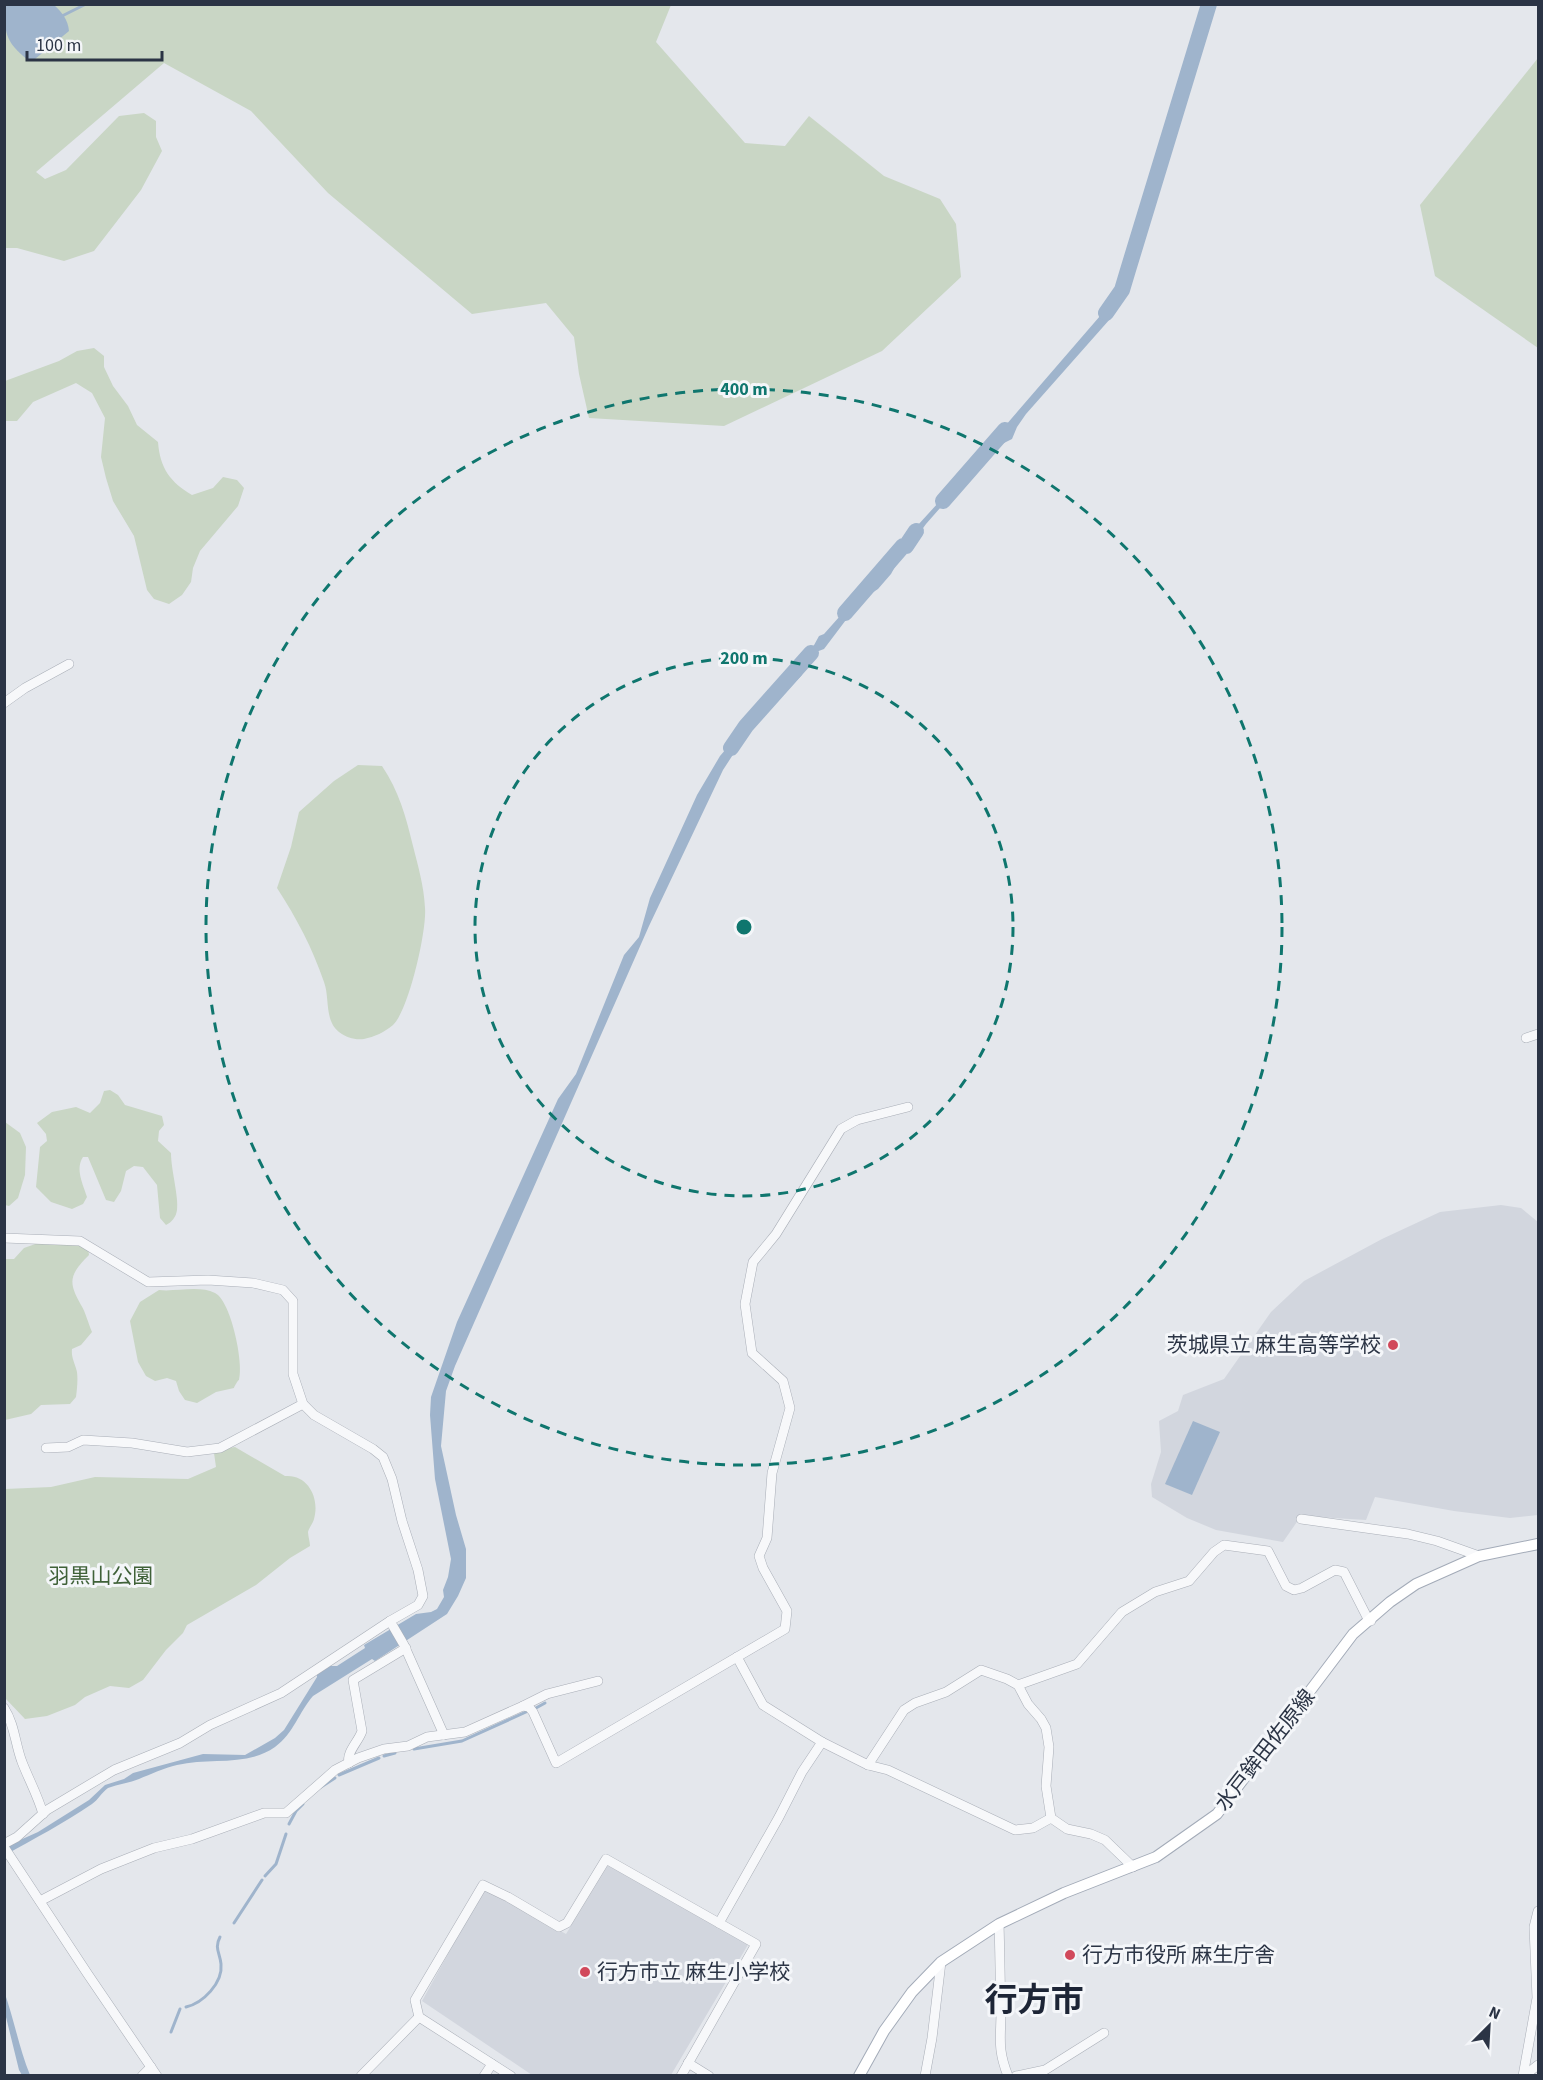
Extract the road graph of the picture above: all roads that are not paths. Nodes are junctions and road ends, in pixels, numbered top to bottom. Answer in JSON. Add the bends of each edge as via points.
{"nodes":[{"id":1,"x":69,"y":664,"type":"dead end"},
{"id":2,"x":4,"y":703,"type":"edge"},
{"id":3,"x":1539,"y":1034,"type":"edge"},
{"id":4,"x":1526,"y":1038,"type":"dead end"},
{"id":5,"x":908,"y":1107,"type":"dead end"},
{"id":6,"x":4,"y":1238,"type":"edge"},
{"id":7,"x":303,"y":1404,"type":"junction"},
{"id":8,"x":46,"y":1448,"type":"dead end"},
{"id":9,"x":1301,"y":1519,"type":"dead end"},
{"id":10,"x":1539,"y":1544,"type":"edge"},
{"id":11,"x":1479,"y":1556,"type":"junction"},
{"id":12,"x":1371,"y":1621,"type":"junction"},
{"id":13,"x":392,"y":1623,"type":"junction"},
{"id":14,"x":405,"y":1646,"type":"junction"},
{"id":15,"x":737,"y":1657,"type":"junction"},
{"id":16,"x":598,"y":1681,"type":"dead end"},
{"id":17,"x":1018,"y":1685,"type":"junction"},
{"id":18,"x":523,"y":1706,"type":"junction"},
{"id":19,"x":4,"y":1708,"type":"edge"},
{"id":20,"x":444,"y":1735,"type":"junction"},
{"id":21,"x":822,"y":1742,"type":"junction"},
{"id":22,"x":349,"y":1763,"type":"junction"},
{"id":23,"x":868,"y":1765,"type":"junction"},
{"id":24,"x":43,"y":1814,"type":"junction"},
{"id":25,"x":1050,"y":1818,"type":"junction"},
{"id":26,"x":6,"y":1848,"type":"edge"},
{"id":27,"x":1133,"y":1867,"type":"junction"},
{"id":28,"x":40,"y":1901,"type":"junction"},
{"id":29,"x":1539,"y":1911,"type":"edge"},
{"id":30,"x":719,"y":1923,"type":"junction"},
{"id":31,"x":999,"y":1924,"type":"junction"},
{"id":32,"x":941,"y":1962,"type":"junction"},
{"id":33,"x":419,"y":2017,"type":"junction"},
{"id":34,"x":1104,"y":2033,"type":"dead end"},
{"id":35,"x":688,"y":2063,"type":"junction"},
{"id":36,"x":492,"y":2064,"type":"junction"},
{"id":37,"x":1539,"y":2065,"type":"edge"},
{"id":38,"x":154,"y":2071,"type":"edge"},
{"id":39,"x":142,"y":2076,"type":"edge"},
{"id":40,"x":361,"y":2076,"type":"edge"},
{"id":41,"x":484,"y":2076,"type":"edge"},
{"id":42,"x":511,"y":2076,"type":"edge"},
{"id":43,"x":681,"y":2076,"type":"edge"},
{"id":44,"x":709,"y":2076,"type":"edge"},
{"id":45,"x":859,"y":2076,"type":"edge"},
{"id":46,"x":924,"y":2076,"type":"edge"},
{"id":47,"x":1008,"y":2076,"type":"edge"},
{"id":48,"x":1016,"y":2076,"type":"edge"},
{"id":49,"x":1524,"y":2076,"type":"edge"}],
"edges":[{"from":1,"to":2,"type":"street"},
{"from":3,"to":4,"type":"street"},
{"from":5,"to":15,"type":"street","via":[[857,1120],[841,1129],[777,1234],[753,1262],[745,1304],[753,1353],[783,1381],[790,1408],[772,1473],[767,1538],[759,1557],[788,1611],[785,1629]]},
{"from":6,"to":7,"type":"street","via":[[80,1241],[148,1282],[208,1280],[261,1284],[283,1290],[293,1302],[292,1374]]},
{"from":7,"to":8,"type":"street","via":[[220,1448],[188,1452],[83,1440],[68,1447]]},
{"from":7,"to":13,"type":"street","via":[[328,1425],[378,1453],[386,1463],[423,1596],[418,1605]]},
{"from":9,"to":11,"type":"street","via":[[1408,1534]]},
{"from":10,"to":11,"type":"main road","name":"水戸鉾田佐原線"},
{"from":11,"to":12,"type":"main road","name":"水戸鉾田佐原線","via":[[1416,1584]]},
{"from":12,"to":17,"type":"street","via":[[1344,1572],[1335,1570],[1294,1590],[1286,1586],[1268,1551],[1224,1545],[1188,1581],[1155,1592],[1122,1612],[1077,1664]]},
{"from":12,"to":27,"type":"main road","name":"水戸鉾田佐原線","via":[[1353,1634],[1217,1814],[1156,1857]]},
{"from":13,"to":14,"type":"street"},
{"from":13,"to":24,"type":"street","via":[[281,1693],[180,1743],[114,1770]]},
{"from":14,"to":20,"type":"street"},
{"from":14,"to":22,"type":"street","via":[[353,1680],[362,1731],[349,1754]]},
{"from":15,"to":18,"type":"street","via":[[556,1763],[533,1712]]},
{"from":15,"to":21,"type":"street","via":[[762,1706]]},
{"from":16,"to":18,"type":"street","via":[[547,1694]]},
{"from":17,"to":23,"type":"street","via":[[981,1670],[946,1692],[915,1703],[904,1710]]},
{"from":17,"to":25,"type":"street","via":[[1046,1728]]},
{"from":18,"to":20,"type":"street","via":[[465,1732]]},
{"from":19,"to":24,"type":"street"},
{"from":20,"to":22,"type":"street","via":[[384,1749]]},
{"from":21,"to":23,"type":"street"},
{"from":21,"to":30,"type":"street"},
{"from":22,"to":28,"type":"street","via":[[335,1770],[286,1813],[264,1813],[154,1848],[101,1869]]},
{"from":23,"to":25,"type":"street","via":[[888,1770],[1015,1830],[1033,1828]]},
{"from":24,"to":26,"type":"street"},
{"from":25,"to":27,"type":"street","via":[[1067,1829],[1105,1840]]},
{"from":26,"to":28,"type":"street"},
{"from":27,"to":31,"type":"main road","name":"水戸鉾田佐原線","via":[[1064,1893]]},
{"from":28,"to":38,"type":"street"},
{"from":29,"to":49,"type":"street","via":[[1534,1927],[1537,1998]]},
{"from":30,"to":33,"type":"street","via":[[606,1859],[567,1923],[559,1927],[483,1885],[415,2000]]},
{"from":30,"to":35,"type":"street","via":[[756,1944]]},
{"from":31,"to":32,"type":"main road","name":"水戸鉾田佐原線"},
{"from":31,"to":47,"type":"street","via":[[998,2038]]},
{"from":32,"to":45,"type":"main road","name":"水戸鉾田佐原線","via":[[912,1992]]},
{"from":32,"to":46,"type":"street"},
{"from":33,"to":36,"type":"street"},
{"from":33,"to":40,"type":"street"},
{"from":34,"to":48,"type":"street","via":[[1045,2070]]},
{"from":35,"to":43,"type":"street"},
{"from":35,"to":44,"type":"street"},
{"from":36,"to":41,"type":"street"},
{"from":36,"to":42,"type":"street"},
{"from":37,"to":49,"type":"street"},
{"from":38,"to":39,"type":"street"}]}
